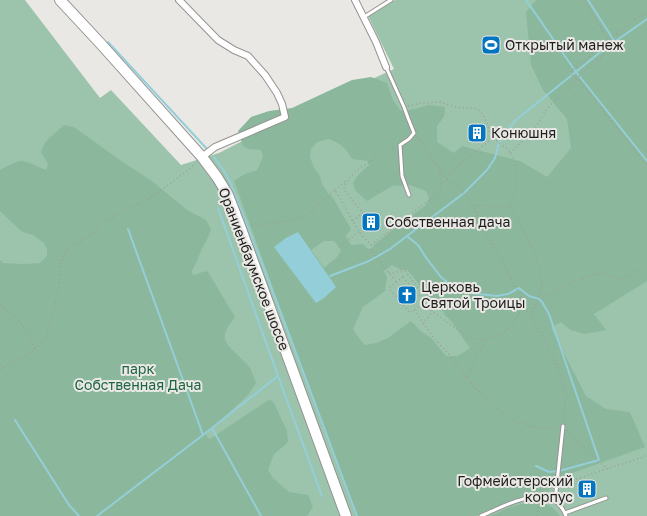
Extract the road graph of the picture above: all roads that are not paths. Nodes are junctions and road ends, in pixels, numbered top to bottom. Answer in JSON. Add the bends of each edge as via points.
{"nodes":[{"id":1,"x":60,"y":0,"type":"edge"},
{"id":2,"x":179,"y":0,"type":"edge"},
{"id":3,"x":355,"y":0,"type":"edge"},
{"id":4,"x":391,"y":0,"type":"edge"},
{"id":5,"x":364,"y":17,"type":"junction"},
{"id":6,"x":386,"y":67,"type":"joint"},
{"id":7,"x":202,"y":157,"type":"junction"},
{"id":8,"x":410,"y":195,"type":"dead end"},
{"id":9,"x":563,"y":426,"type":"road end"},
{"id":10,"x":606,"y":498,"type":"dead end"},
{"id":11,"x":557,"y":502,"type":"junction"},
{"id":12,"x":566,"y":514,"type":"edge"},
{"id":13,"x":346,"y":516,"type":"edge"},
{"id":14,"x":481,"y":516,"type":"edge"}],
"edges":[{"from":1,"to":7,"type":"main road","name":"Ораниенбаумское шоссе"},
{"from":2,"to":7,"type":"street","via":[[218,40],[248,56],[277,93],[285,117],[215,147]]},
{"from":3,"to":5,"type":"street"},
{"from":4,"to":5,"type":"lane"},
{"from":5,"to":6,"type":"street"},
{"from":6,"to":8,"type":"lane","via":[[414,133],[400,145],[402,176]]},
{"from":7,"to":13,"type":"main road","name":"Ораниенбаумское шоссе","via":[[228,195]]},
{"from":9,"to":11,"type":"lane"},
{"from":10,"to":12,"type":"lane"},
{"from":11,"to":12,"type":"lane"},
{"from":11,"to":14,"type":"lane","via":[[539,496],[531,497]]}]}
